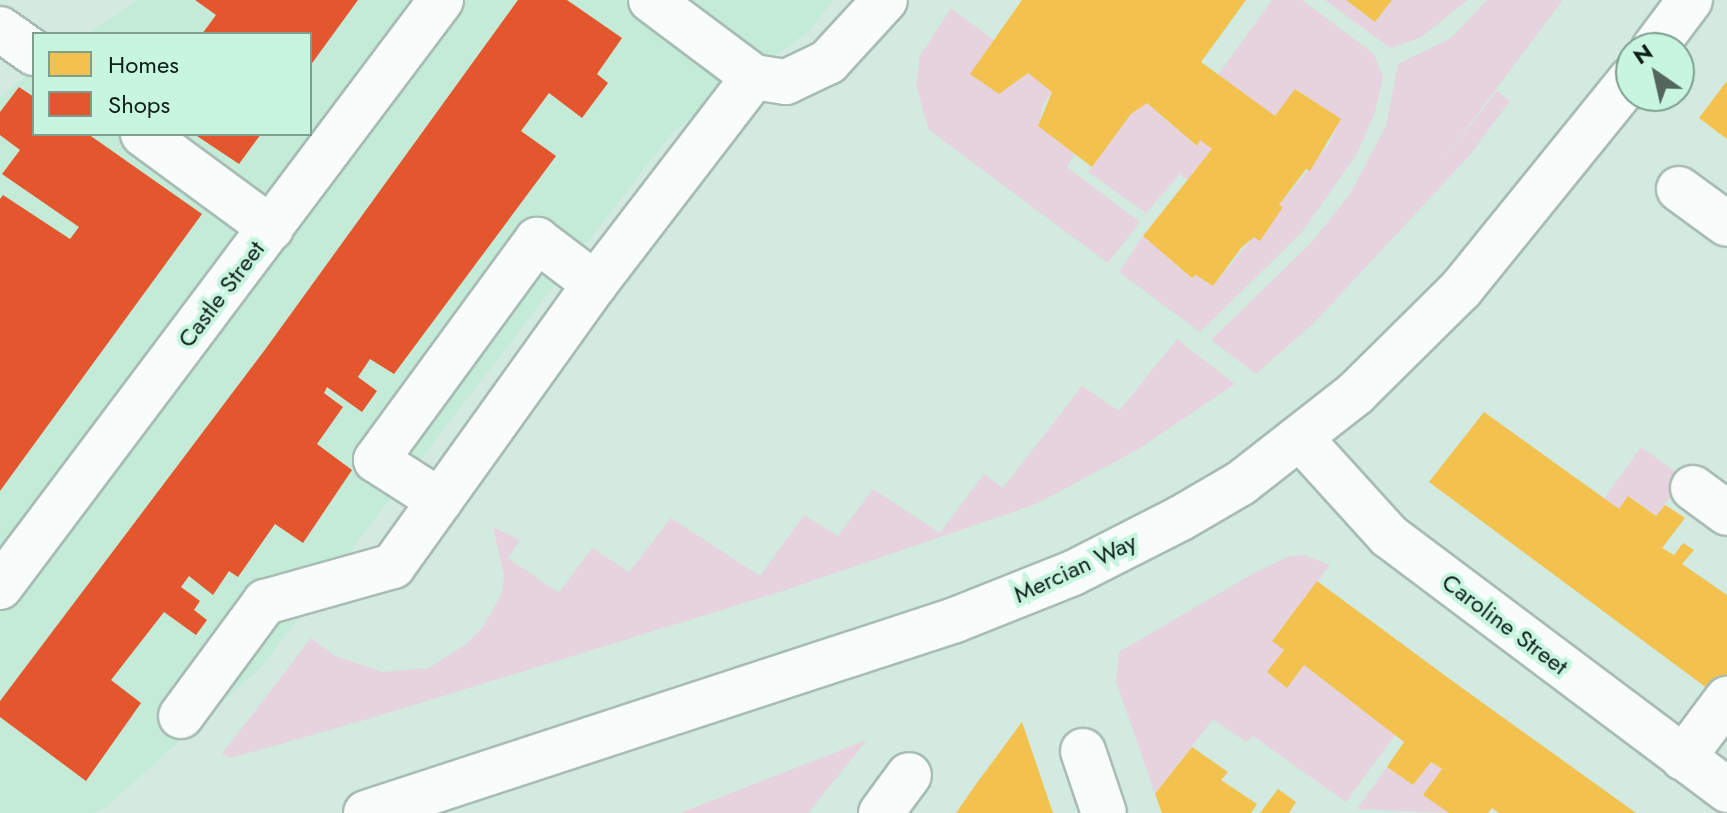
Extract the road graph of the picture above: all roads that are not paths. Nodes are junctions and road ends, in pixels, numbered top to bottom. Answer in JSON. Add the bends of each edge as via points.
{"nodes":[{"id":1,"x":441,"y":0,"type":"edge"},
{"id":2,"x":651,"y":0,"type":"edge"},
{"id":3,"x":885,"y":0,"type":"edge"},
{"id":4,"x":1690,"y":0,"type":"edge"},
{"id":5,"x":1666,"y":32,"type":"edge"},
{"id":6,"x":754,"y":77,"type":"junction"},
{"id":7,"x":1615,"y":99,"type":"edge"},
{"id":8,"x":146,"y":136,"type":"edge"},
{"id":9,"x":1679,"y":189,"type":"dead end"},
{"id":10,"x":1727,"y":224,"type":"edge"},
{"id":11,"x":271,"y":228,"type":"junction"},
{"id":12,"x":595,"y":284,"type":"junction"},
{"id":13,"x":1301,"y":439,"type":"junction"},
{"id":14,"x":440,"y":501,"type":"junction"},
{"id":15,"x":0,"y":587,"type":"edge"},
{"id":16,"x":1727,"y":699,"type":"edge"},
{"id":17,"x":181,"y":716,"type":"dead end"},
{"id":18,"x":1083,"y":751,"type":"dead end"},
{"id":19,"x":1683,"y":758,"type":"junction"},
{"id":20,"x":909,"y":775,"type":"dead end"},
{"id":21,"x":1727,"y":790,"type":"edge"},
{"id":22,"x":366,"y":813,"type":"edge"},
{"id":23,"x":881,"y":813,"type":"edge"},
{"id":24,"x":1104,"y":813,"type":"edge"}],
"edges":[{"from":1,"to":11,"type":"street","name":"Castle Street"},
{"from":2,"to":6,"type":"street"},
{"from":3,"to":6,"type":"street","via":[[828,62],[786,82]]},
{"from":4,"to":5,"type":"street"},
{"from":6,"to":12,"type":"street"},
{"from":7,"to":13,"type":"street","name":"Mercian Way","via":[[1461,289]]},
{"from":8,"to":11,"type":"street"},
{"from":9,"to":10,"type":"street"},
{"from":11,"to":15,"type":"street","name":"Castle Street"},
{"from":12,"to":14,"type":"street"},
{"from":12,"to":14,"type":"street","via":[[537,240],[376,460]]},
{"from":13,"to":19,"type":"street","name":"Caroline Street","via":[[1389,536]]},
{"from":13,"to":22,"type":"street","name":"Mercian Way","via":[[1181,518],[1073,573],[955,620]]},
{"from":14,"to":17,"type":"street","via":[[393,566],[265,602]]},
{"from":16,"to":19,"type":"street"},
{"from":18,"to":24,"type":"street"},
{"from":19,"to":21,"type":"street","name":"Caroline Street"},
{"from":20,"to":23,"type":"street"}]}
